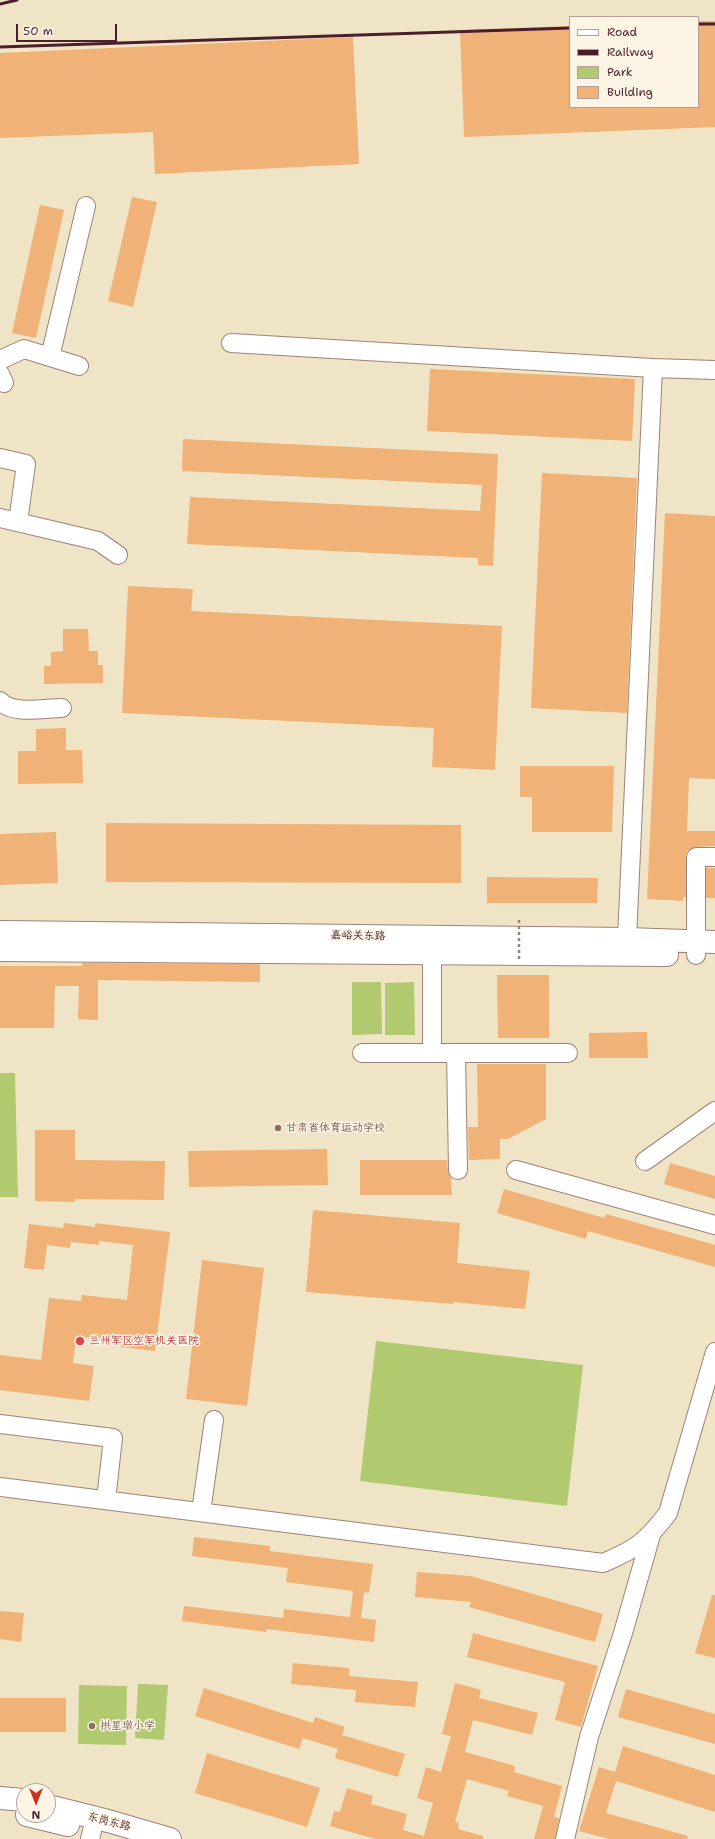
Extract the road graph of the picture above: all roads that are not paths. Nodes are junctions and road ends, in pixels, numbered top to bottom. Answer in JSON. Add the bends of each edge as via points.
{"nodes":[{"id":1,"x":86,"y":206,"type":"dead end"},
{"id":2,"x":231,"y":343,"type":"dead end"},
{"id":3,"x":50,"y":357,"type":"junction"},
{"id":4,"x":0,"y":360,"type":"edge"},
{"id":5,"x":79,"y":366,"type":"dead end"},
{"id":6,"x":653,"y":368,"type":"junction"},
{"id":7,"x":715,"y":370,"type":"edge"},
{"id":8,"x":0,"y":458,"type":"edge"},
{"id":9,"x":0,"y":518,"type":"edge"},
{"id":10,"x":18,"y":522,"type":"junction"},
{"id":11,"x":118,"y":555,"type":"dead end"},
{"id":12,"x":1,"y":704,"type":"edge"},
{"id":13,"x":62,"y":708,"type":"dead end"},
{"id":14,"x":715,"y":857,"type":"edge"},
{"id":15,"x":0,"y":932,"type":"edge"},
{"id":16,"x":627,"y":938,"type":"junction"},
{"id":17,"x":705,"y":948,"type":"edge"},
{"id":18,"x":0,"y":950,"type":"edge"},
{"id":19,"x":432,"y":953,"type":"junction"},
{"id":20,"x":362,"y":1053,"type":"dead end"},
{"id":21,"x":432,"y":1053,"type":"junction"},
{"id":22,"x":456,"y":1053,"type":"junction"},
{"id":23,"x":568,"y":1053,"type":"dead end"},
{"id":24,"x":715,"y":1111,"type":"edge"},
{"id":25,"x":645,"y":1161,"type":"dead end"},
{"id":26,"x":458,"y":1170,"type":"dead end"},
{"id":27,"x":516,"y":1170,"type":"dead end"},
{"id":28,"x":715,"y":1225,"type":"edge"},
{"id":29,"x":715,"y":1352,"type":"edge"},
{"id":30,"x":708,"y":1402,"type":"edge"},
{"id":31,"x":214,"y":1420,"type":"dead end"},
{"id":32,"x":0,"y":1424,"type":"edge"},
{"id":33,"x":0,"y":1487,"type":"edge"},
{"id":34,"x":106,"y":1500,"type":"junction"},
{"id":35,"x":202,"y":1512,"type":"junction"},
{"id":36,"x":651,"y":1536,"type":"junction"},
{"id":37,"x":0,"y":1798,"type":"edge"},
{"id":38,"x":16,"y":1799,"type":"edge"},
{"id":39,"x":56,"y":1808,"type":"edge"},
{"id":40,"x":0,"y":1812,"type":"edge"},
{"id":41,"x":16,"y":1814,"type":"edge"},
{"id":42,"x":51,"y":1823,"type":"edge"},
{"id":43,"x":91,"y":1835,"type":"edge"},
{"id":44,"x":120,"y":1839,"type":"edge"},
{"id":45,"x":170,"y":1839,"type":"edge"},
{"id":46,"x":565,"y":1839,"type":"edge"}],
"edges":[{"from":1,"to":3,"type":"street"},
{"from":2,"to":6,"type":"street"},
{"from":3,"to":4,"type":"street","via":[[24,349]]},
{"from":3,"to":5,"type":"street"},
{"from":6,"to":7,"type":"street"},
{"from":6,"to":16,"type":"street"},
{"from":8,"to":10,"type":"street","via":[[26,464]]},
{"from":9,"to":10,"type":"street"},
{"from":10,"to":11,"type":"street","via":[[98,541]]},
{"from":12,"to":13,"type":"street","via":[[20,710]]},
{"from":14,"to":17,"type":"street","via":[[696,857]]},
{"from":15,"to":16,"type":"main road","name":"嘉峪关东路"},
{"from":16,"to":17,"type":"main road","name":"嘉峪关东路"},
{"from":17,"to":19,"type":"main road","name":"嘉峪关东路"},
{"from":18,"to":19,"type":"main road","name":"嘉峪关东路"},
{"from":19,"to":21,"type":"street"},
{"from":20,"to":21,"type":"street"},
{"from":21,"to":22,"type":"street"},
{"from":22,"to":23,"type":"street"},
{"from":22,"to":26,"type":"street"},
{"from":24,"to":25,"type":"street"},
{"from":27,"to":28,"type":"street"},
{"from":29,"to":30,"type":"street"},
{"from":30,"to":36,"type":"street","via":[[668,1513]]},
{"from":31,"to":35,"type":"street"},
{"from":32,"to":34,"type":"street","via":[[113,1438]]},
{"from":33,"to":34,"type":"street"},
{"from":34,"to":35,"type":"street"},
{"from":35,"to":36,"type":"street","via":[[603,1563],[629,1552]]},
{"from":36,"to":46,"type":"street","via":[[589,1736]]},
{"from":37,"to":38,"type":"main road"},
{"from":39,"to":45,"type":"main road","name":"东岗东路"},
{"from":40,"to":41,"type":"main road","name":"东岗东路"},
{"from":42,"to":43,"type":"main road","name":"东岗东路"},
{"from":43,"to":44,"type":"main road","name":"东岗东路"}]}
